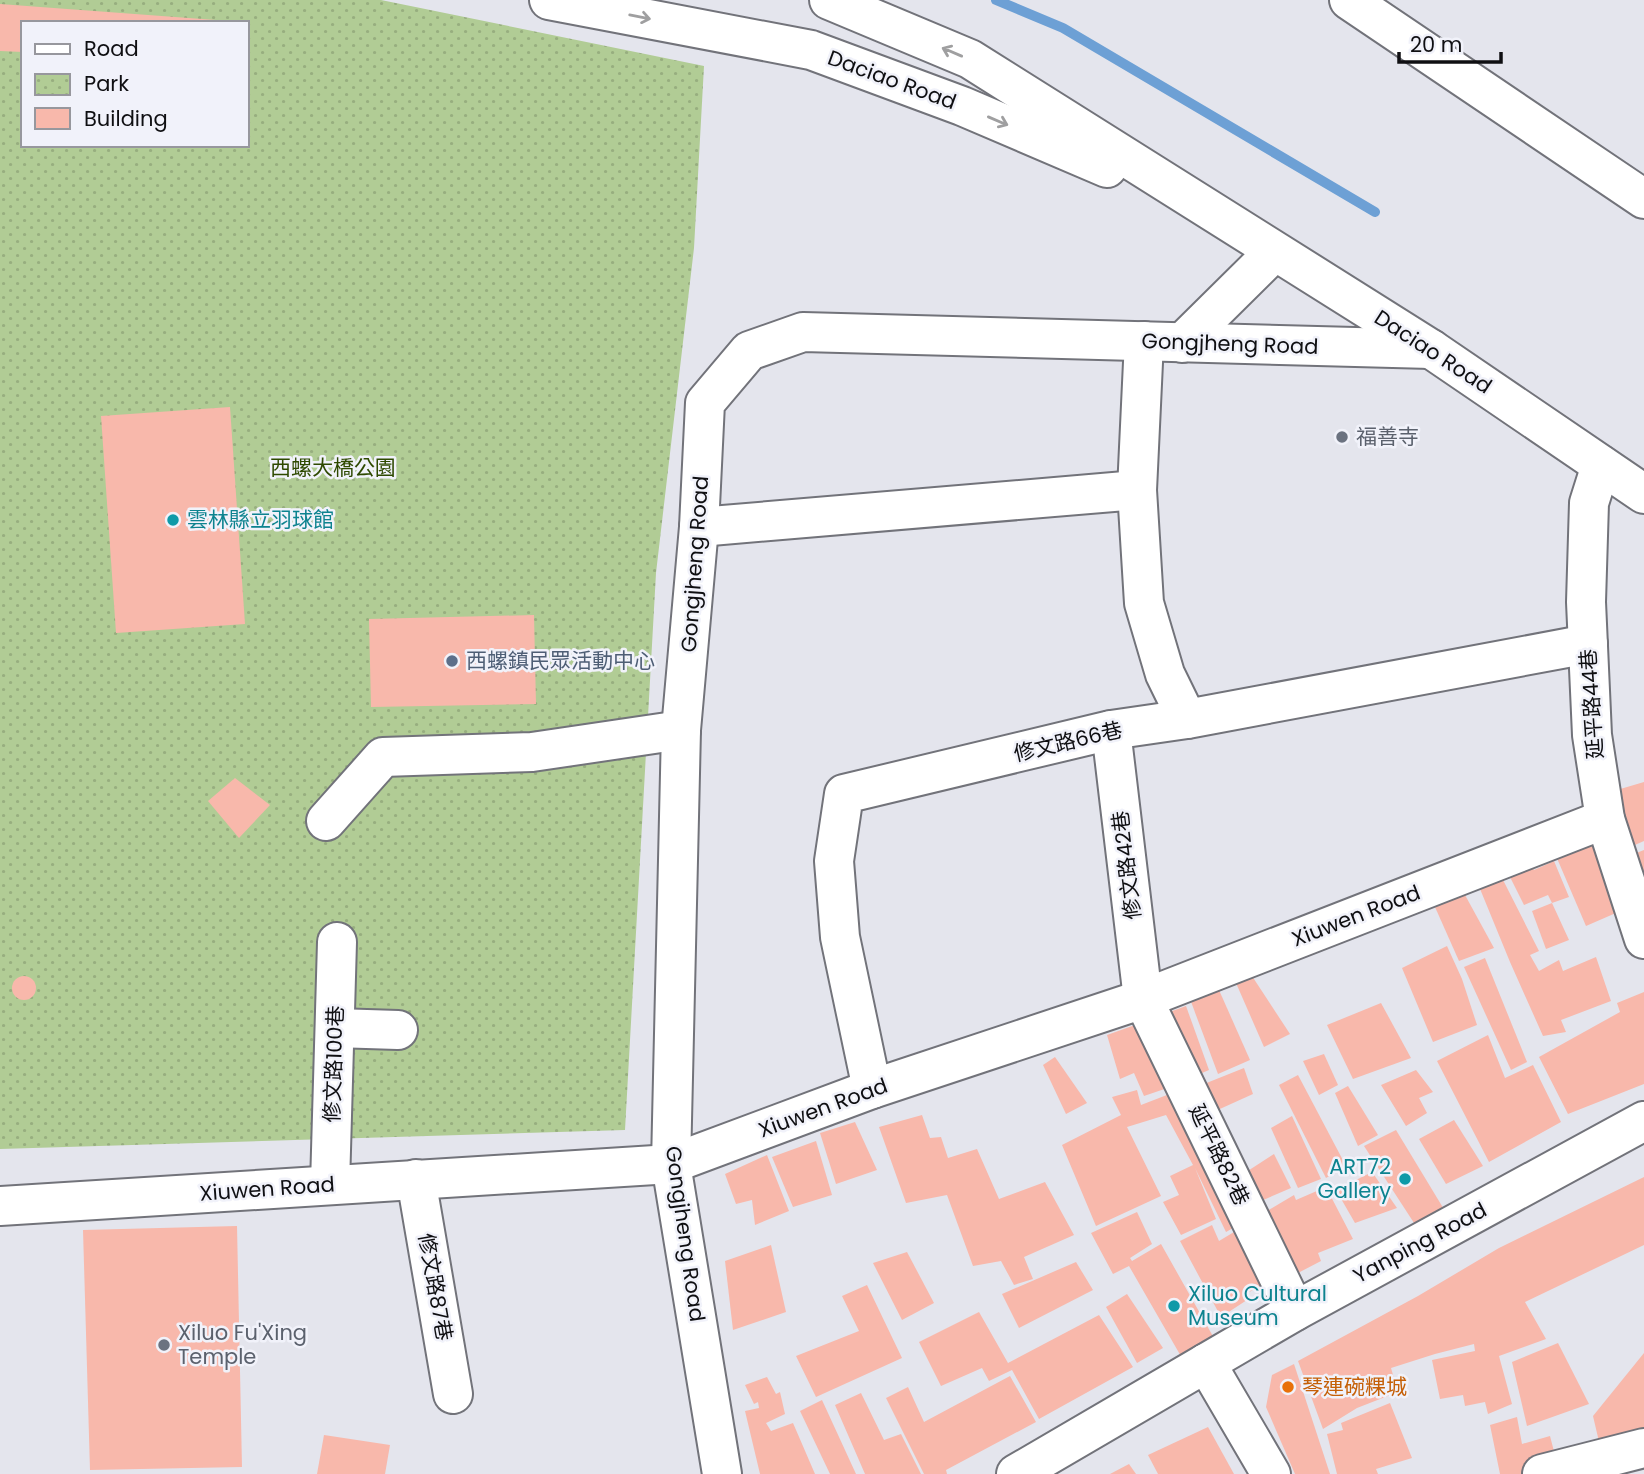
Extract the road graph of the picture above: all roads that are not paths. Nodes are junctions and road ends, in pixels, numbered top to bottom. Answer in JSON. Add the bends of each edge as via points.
{"nodes":[{"id":1,"x":549,"y":0,"type":"edge"},
{"id":2,"x":829,"y":0,"type":"edge"},
{"id":3,"x":1349,"y":0,"type":"edge"},
{"id":4,"x":1644,"y":199,"type":"edge"},
{"id":5,"x":1219,"y":216,"type":"junction"},
{"id":6,"x":1275,"y":252,"type":"junction"},
{"id":7,"x":1144,"y":341,"type":"junction"},
{"id":8,"x":1182,"y":343,"type":"junction"},
{"id":9,"x":1431,"y":349,"type":"junction"},
{"id":10,"x":1601,"y":465,"type":"junction"},
{"id":11,"x":1137,"y":490,"type":"junction"},
{"id":12,"x":1644,"y":494,"type":"edge"},
{"id":13,"x":699,"y":527,"type":"junction"},
{"id":14,"x":1588,"y":644,"type":"junction"},
{"id":15,"x":1187,"y":719,"type":"junction"},
{"id":16,"x":681,"y":730,"type":"junction"},
{"id":17,"x":1111,"y":730,"type":"junction"},
{"id":18,"x":1605,"y":819,"type":"junction"},
{"id":19,"x":326,"y":821,"type":"dead end"},
{"id":20,"x":1644,"y":939,"type":"edge"},
{"id":21,"x":337,"y":942,"type":"dead end"},
{"id":22,"x":1143,"y":999,"type":"junction"},
{"id":23,"x":335,"y":1028,"type":"junction"},
{"id":24,"x":398,"y":1030,"type":"dead end"},
{"id":25,"x":872,"y":1089,"type":"junction"},
{"id":26,"x":1644,"y":1121,"type":"edge"},
{"id":27,"x":671,"y":1164,"type":"junction"},
{"id":28,"x":416,"y":1180,"type":"junction"},
{"id":29,"x":330,"y":1185,"type":"junction"},
{"id":30,"x":0,"y":1206,"type":"edge"},
{"id":31,"x":1295,"y":1311,"type":"junction"},
{"id":32,"x":1206,"y":1363,"type":"junction"},
{"id":33,"x":453,"y":1394,"type":"dead end"},
{"id":34,"x":1644,"y":1448,"type":"edge"},
{"id":35,"x":1555,"y":1472,"type":"edge"},
{"id":36,"x":722,"y":1474,"type":"edge"},
{"id":37,"x":1016,"y":1474,"type":"edge"},
{"id":38,"x":1271,"y":1474,"type":"edge"}],
"edges":[{"from":1,"to":5,"type":"street","name":"Daciao Road","one_way":true,"via":[[811,50],[962,106]]},
{"from":5,"to":2,"type":"street","name":"Daciao Road","one_way":true,"via":[[971,60]]},
{"from":3,"to":4,"type":"street"},
{"from":5,"to":6,"type":"street","name":"Daciao Road"},
{"from":6,"to":8,"type":"street"},
{"from":6,"to":9,"type":"street","name":"Daciao Road"},
{"from":7,"to":8,"type":"street","name":"Gongjheng Road"},
{"from":7,"to":11,"type":"street"},
{"from":7,"to":13,"type":"street","name":"Gongjheng Road","via":[[803,332],[749,351],[705,402]]},
{"from":8,"to":9,"type":"street","name":"Gongjheng Road"},
{"from":9,"to":10,"type":"street","name":"Daciao Road"},
{"from":10,"to":12,"type":"street","name":"Daciao Road"},
{"from":10,"to":14,"type":"street","name":"延平路44巷","via":[[1589,503]]},
{"from":11,"to":13,"type":"street"},
{"from":11,"to":15,"type":"street","via":[[1144,603],[1164,674]]},
{"from":13,"to":16,"type":"street","name":"Gongjheng Road"},
{"from":14,"to":15,"type":"street","name":"修文路66巷"},
{"from":14,"to":18,"type":"street","name":"延平路44巷","via":[[1592,735]]},
{"from":15,"to":17,"type":"street","name":"修文路66巷"},
{"from":16,"to":19,"type":"street","via":[[532,752],[383,757]]},
{"from":16,"to":27,"type":"street","name":"Gongjheng Road"},
{"from":17,"to":22,"type":"street","name":"修文路42巷"},
{"from":17,"to":25,"type":"street","name":"修文路66巷","via":[[844,794],[834,861],[840,937]]},
{"from":18,"to":20,"type":"street","name":"延平路44巷"},
{"from":18,"to":22,"type":"street","name":"Xiuwen Road"},
{"from":21,"to":23,"type":"street","name":"修文路100巷"},
{"from":22,"to":25,"type":"street","name":"Xiuwen Road"},
{"from":22,"to":31,"type":"street","name":"延平路82巷"},
{"from":23,"to":24,"type":"street"},
{"from":23,"to":29,"type":"street","name":"修文路100巷"},
{"from":25,"to":27,"type":"street","name":"Xiuwen Road"},
{"from":26,"to":31,"type":"street","name":"Yanping Road"},
{"from":27,"to":28,"type":"street","name":"Xiuwen Road"},
{"from":27,"to":36,"type":"street","name":"Gongjheng Road"},
{"from":28,"to":29,"type":"street","name":"Xiuwen Road"},
{"from":28,"to":33,"type":"street","name":"修文路87巷"},
{"from":29,"to":30,"type":"street","name":"Xiuwen Road"},
{"from":31,"to":32,"type":"street","name":"Yanping Road"},
{"from":32,"to":37,"type":"street","name":"Yanping Road"},
{"from":32,"to":38,"type":"street"},
{"from":34,"to":35,"type":"street"}]}
